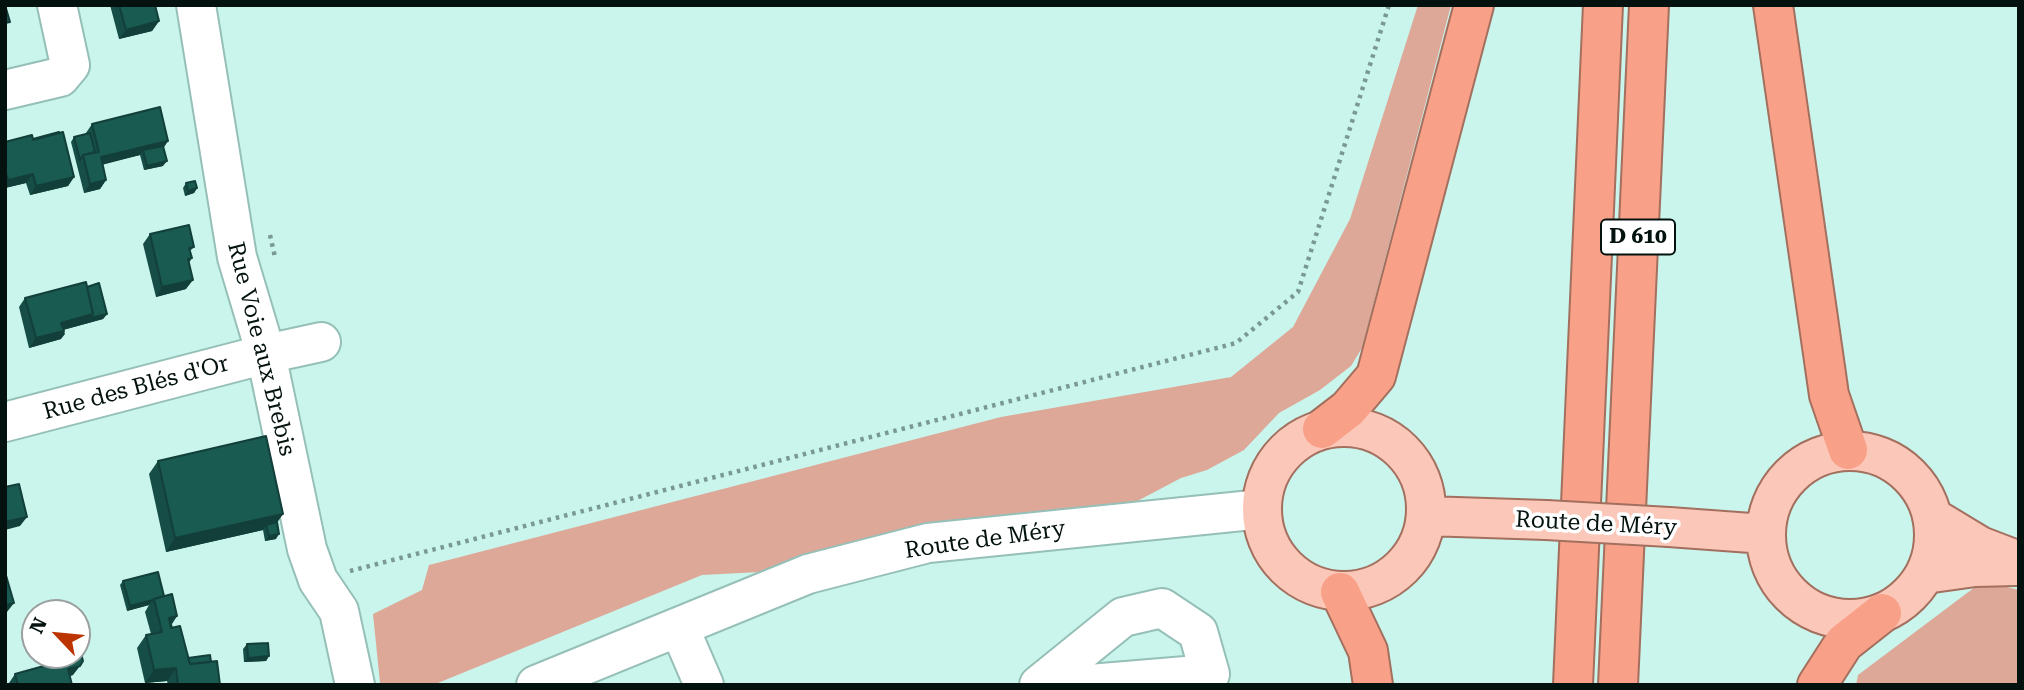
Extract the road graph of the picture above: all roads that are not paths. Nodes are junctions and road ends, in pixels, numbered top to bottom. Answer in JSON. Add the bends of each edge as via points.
{"nodes":[{"id":1,"x":57,"y":5,"type":"edge"},
{"id":2,"x":196,"y":5,"type":"edge"},
{"id":3,"x":1474,"y":5,"type":"edge"},
{"id":4,"x":1603,"y":5,"type":"edge"},
{"id":5,"x":1649,"y":5,"type":"edge"},
{"id":6,"x":1773,"y":5,"type":"edge"},
{"id":7,"x":5,"y":90,"type":"edge"},
{"id":8,"x":321,"y":342,"type":"dead end"},
{"id":9,"x":266,"y":354,"type":"junction"},
{"id":10,"x":5,"y":422,"type":"edge"},
{"id":11,"x":1322,"y":429,"type":"junction"},
{"id":12,"x":1848,"y":450,"type":"junction"},
{"id":13,"x":1262,"y":509,"type":"junction"},
{"id":14,"x":1427,"y":516,"type":"junction"},
{"id":15,"x":1932,"y":517,"type":"junction"},
{"id":16,"x":1765,"y":534,"type":"junction"},
{"id":17,"x":2019,"y":563,"type":"edge"},
{"id":18,"x":1924,"y":574,"type":"junction"},
{"id":19,"x":1340,"y":592,"type":"junction"},
{"id":20,"x":1882,"y":613,"type":"junction"},
{"id":21,"x":679,"y":626,"type":"junction"},
{"id":22,"x":355,"y":685,"type":"edge"},
{"id":23,"x":536,"y":685,"type":"edge"},
{"id":24,"x":704,"y":685,"type":"edge"},
{"id":25,"x":1039,"y":685,"type":"edge"},
{"id":26,"x":1078,"y":685,"type":"edge"},
{"id":27,"x":1373,"y":685,"type":"edge"},
{"id":28,"x":1573,"y":685,"type":"edge"},
{"id":29,"x":1618,"y":685,"type":"edge"},
{"id":30,"x":1817,"y":685,"type":"edge"}],
"edges":[{"from":1,"to":7,"type":"street","via":[[70,65],[60,77]]},
{"from":2,"to":9,"type":"street","name":"Rue Voie aux Brebis","via":[[237,257]]},
{"from":3,"to":11,"type":"highway","via":[[1376,376],[1348,410]]},
{"from":4,"to":28,"type":"highway","number":"D 610"},
{"from":5,"to":29,"type":"highway","number":"D 610"},
{"from":6,"to":12,"type":"highway","via":[[1829,395]]},
{"from":8,"to":9,"type":"street","name":"Rue des Blés d'Or"},
{"from":9,"to":10,"type":"street","name":"Rue des Blés d'Or"},
{"from":9,"to":22,"type":"street","name":"Rue Voie aux Brebis","via":[[307,549],[318,580],[339,611]]},
{"from":11,"to":13,"type":"main road","via":[[1298,440],[1278,458],[1266,482]]},
{"from":11,"to":14,"type":"main road","via":[[1361,428],[1398,445],[1415,465],[1425,489]]},
{"from":12,"to":15,"type":"main road","via":[[1877,455],[1903,468],[1922,490]]},
{"from":12,"to":16,"type":"main road","via":[[1822,455],[1781,485],[1769,508]]},
{"from":13,"to":19,"type":"main road","via":[[1265,533],[1276,556],[1293,574],[1315,587]]},
{"from":13,"to":21,"type":"street","name":"Route de Méry","via":[[928,543],[808,574]]},
{"from":14,"to":16,"type":"main road","name":"Route de Méry","bridge":true},
{"from":14,"to":19,"type":"main road","via":[[1420,542],[1407,564],[1388,580]]},
{"from":15,"to":17,"type":"main road"},
{"from":15,"to":18,"type":"main road","via":[[1934,546]]},
{"from":16,"to":20,"type":"main road","via":[[1769,561],[1782,586],[1801,605],[1827,617],[1854,620]]},
{"from":17,"to":18,"type":"main road"},
{"from":18,"to":20,"type":"main road","via":[[1899,604]]},
{"from":19,"to":27,"type":"highway","via":[[1367,651]]},
{"from":20,"to":30,"type":"highway","via":[[1844,643]]},
{"from":21,"to":23,"type":"street","name":"Route de Méry"},
{"from":21,"to":24,"type":"street"},
{"from":25,"to":26,"type":"street","via":[[1123,617],[1162,608],[1198,632],[1210,674]]}]}
